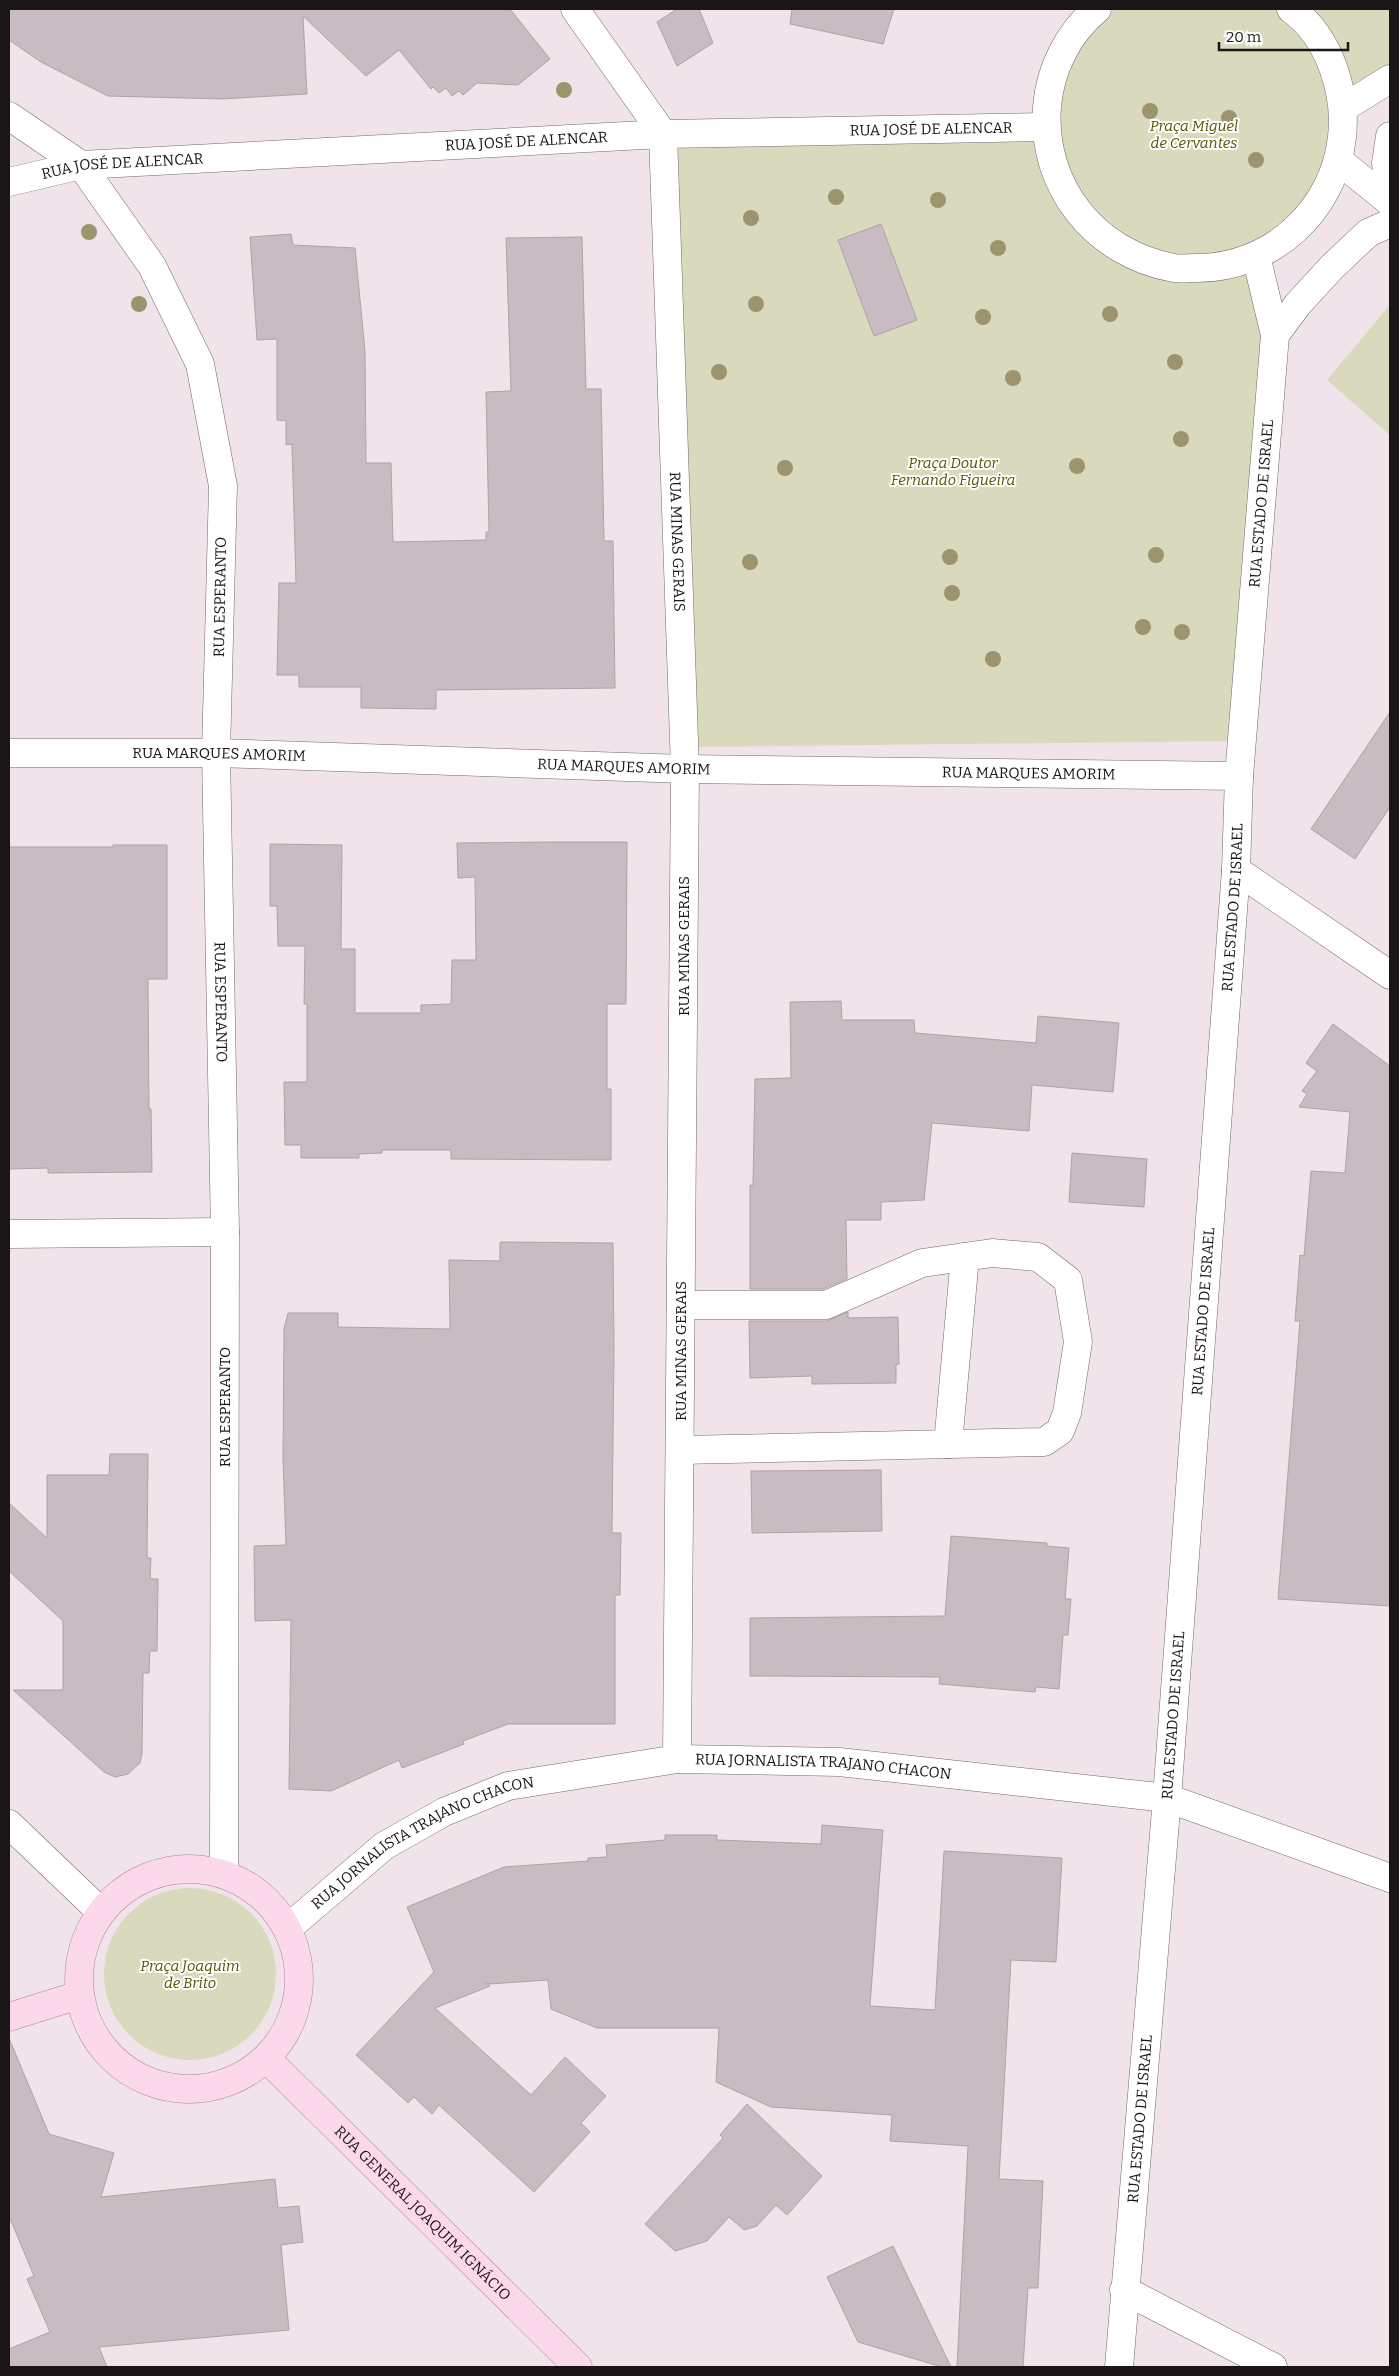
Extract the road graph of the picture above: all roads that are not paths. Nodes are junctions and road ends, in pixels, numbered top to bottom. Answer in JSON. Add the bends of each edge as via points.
{"nodes":[{"id":1,"x":575,"y":9,"type":"edge"},
{"id":2,"x":1097,"y":9,"type":"edge"},
{"id":3,"x":1291,"y":9,"type":"edge"},
{"id":4,"x":1390,"y":79,"type":"edge"},
{"id":5,"x":1343,"y":108,"type":"junction"},
{"id":6,"x":9,"y":116,"type":"edge"},
{"id":7,"x":1046,"y":127,"type":"junction"},
{"id":8,"x":663,"y":134,"type":"junction"},
{"id":9,"x":1390,"y":136,"type":"edge"},
{"id":10,"x":1338,"y":160,"type":"junction"},
{"id":11,"x":81,"y":165,"type":"junction"},
{"id":12,"x":9,"y":182,"type":"edge"},
{"id":13,"x":1390,"y":202,"type":"edge"},
{"id":14,"x":1390,"y":223,"type":"edge"},
{"id":15,"x":1256,"y":256,"type":"junction"},
{"id":16,"x":1275,"y":335,"type":"junction"},
{"id":17,"x":9,"y":753,"type":"edge"},
{"id":18,"x":216,"y":753,"type":"junction"},
{"id":19,"x":685,"y":769,"type":"junction"},
{"id":20,"x":1239,"y":776,"type":"junction"},
{"id":21,"x":1236,"y":870,"type":"junction"},
{"id":22,"x":1390,"y":975,"type":"edge"},
{"id":23,"x":225,"y":1232,"type":"junction"},
{"id":24,"x":9,"y":1234,"type":"edge"},
{"id":25,"x":965,"y":1257,"type":"junction"},
{"id":26,"x":681,"y":1305,"type":"junction"},
{"id":27,"x":948,"y":1444,"type":"junction"},
{"id":28,"x":680,"y":1450,"type":"junction"},
{"id":29,"x":677,"y":1759,"type":"junction"},
{"id":30,"x":1167,"y":1798,"type":"junction"},
{"id":31,"x":9,"y":1824,"type":"edge"},
{"id":32,"x":224,"y":1874,"type":"junction"},
{"id":33,"x":1390,"y":1878,"type":"edge"},
{"id":34,"x":101,"y":1912,"type":"junction"},
{"id":35,"x":288,"y":1928,"type":"junction"},
{"id":36,"x":79,"y":1995,"type":"junction"},
{"id":37,"x":9,"y":2017,"type":"edge"},
{"id":38,"x":267,"y":2059,"type":"junction"},
{"id":39,"x":1124,"y":2290,"type":"junction"},
{"id":40,"x":578,"y":2367,"type":"edge"},
{"id":41,"x":1118,"y":2367,"type":"edge"},
{"id":42,"x":1273,"y":2367,"type":"edge"}],
"edges":[{"from":1,"to":8,"type":"street"},
{"from":2,"to":7,"type":"street","via":[[1085,19],[1062,51],[1048,88]]},
{"from":3,"to":5,"type":"street","via":[[1319,40],[1336,73]]},
{"from":4,"to":5,"type":"street"},
{"from":5,"to":10,"type":"street","via":[[1344,125]]},
{"from":6,"to":11,"type":"street"},
{"from":7,"to":8,"type":"street","name":"RUA JOSÉ DE ALENCAR"},
{"from":7,"to":15,"type":"street","via":[[1053,168],[1072,204],[1099,235],[1135,256],[1175,268],[1216,268]]},
{"from":8,"to":11,"type":"street","name":"RUA JOSÉ DE ALENCAR"},
{"from":8,"to":19,"type":"street","name":"RUA MINAS GERAIS"},
{"from":9,"to":13,"type":"street","via":[[1386,163]]},
{"from":10,"to":13,"type":"street"},
{"from":10,"to":15,"type":"street","via":[[1326,190],[1308,217],[1284,240]]},
{"from":11,"to":12,"type":"street","name":"RUA JOSÉ DE ALENCAR"},
{"from":11,"to":18,"type":"street","name":"RUA ESPERANTO","via":[[152,266],[200,364],[223,486]]},
{"from":14,"to":16,"type":"street","via":[[1368,233],[1332,267]]},
{"from":15,"to":16,"type":"street","name":"RUA ESTADO DE ISRAEL"},
{"from":16,"to":20,"type":"street","name":"RUA ESTADO DE ISRAEL"},
{"from":17,"to":18,"type":"street","name":"RUA MARQUES AMORIM"},
{"from":18,"to":19,"type":"street","name":"RUA MARQUES AMORIM"},
{"from":18,"to":23,"type":"street","name":"RUA ESPERANTO"},
{"from":19,"to":20,"type":"street","name":"RUA MARQUES AMORIM"},
{"from":19,"to":26,"type":"street","name":"RUA MINAS GERAIS"},
{"from":20,"to":21,"type":"street","name":"RUA ESTADO DE ISRAEL"},
{"from":21,"to":22,"type":"street"},
{"from":21,"to":30,"type":"street","name":"RUA ESTADO DE ISRAEL"},
{"from":23,"to":24,"type":"street"},
{"from":23,"to":32,"type":"street","name":"RUA ESPERANTO"},
{"from":25,"to":26,"type":"street","via":[[922,1263],[826,1305]]},
{"from":25,"to":27,"type":"street"},
{"from":25,"to":27,"type":"street","via":[[992,1253],[1038,1257],[1045,1262],[1068,1280],[1078,1342],[1067,1412],[1060,1431],[1044,1442]]},
{"from":26,"to":28,"type":"street","name":"RUA MINAS GERAIS"},
{"from":27,"to":28,"type":"street"},
{"from":28,"to":29,"type":"street","name":"RUA MINAS GERAIS"},
{"from":29,"to":30,"type":"street","name":"RUA JORNALISTA TRAJANO CHACON","via":[[839,1762]]},
{"from":29,"to":35,"type":"street","name":"RUA JORNALISTA TRAJANO CHACON","via":[[508,1786],[444,1812],[384,1846]]},
{"from":30,"to":33,"type":"street","name":"RUA JORNALISTA TRAJANO CHACON"},
{"from":30,"to":39,"type":"street","name":"RUA ESTADO DE ISRAEL"},
{"from":31,"to":34,"type":"street"},
{"from":32,"to":34,"type":"main road","via":[[197,1868],[169,1870],[143,1877],[120,1892]]},
{"from":32,"to":35,"type":"main road","via":[[250,1886],[271,1905]]},
{"from":34,"to":36,"type":"main road","via":[[86,1937],[79,1965]]},
{"from":35,"to":38,"type":"main road","via":[[299,1961],[298,1997],[288,2030]]},
{"from":36,"to":37,"type":"main road"},
{"from":36,"to":38,"type":"main road","via":[[90,2028],[109,2056],[138,2077],[170,2088],[205,2088],[238,2078]]},
{"from":38,"to":40,"type":"main road","name":"RUA GENERAL JOAQUIM IGNÁCIO"},
{"from":39,"to":41,"type":"street","name":"RUA ESTADO DE ISRAEL"},
{"from":39,"to":42,"type":"street"}]}
